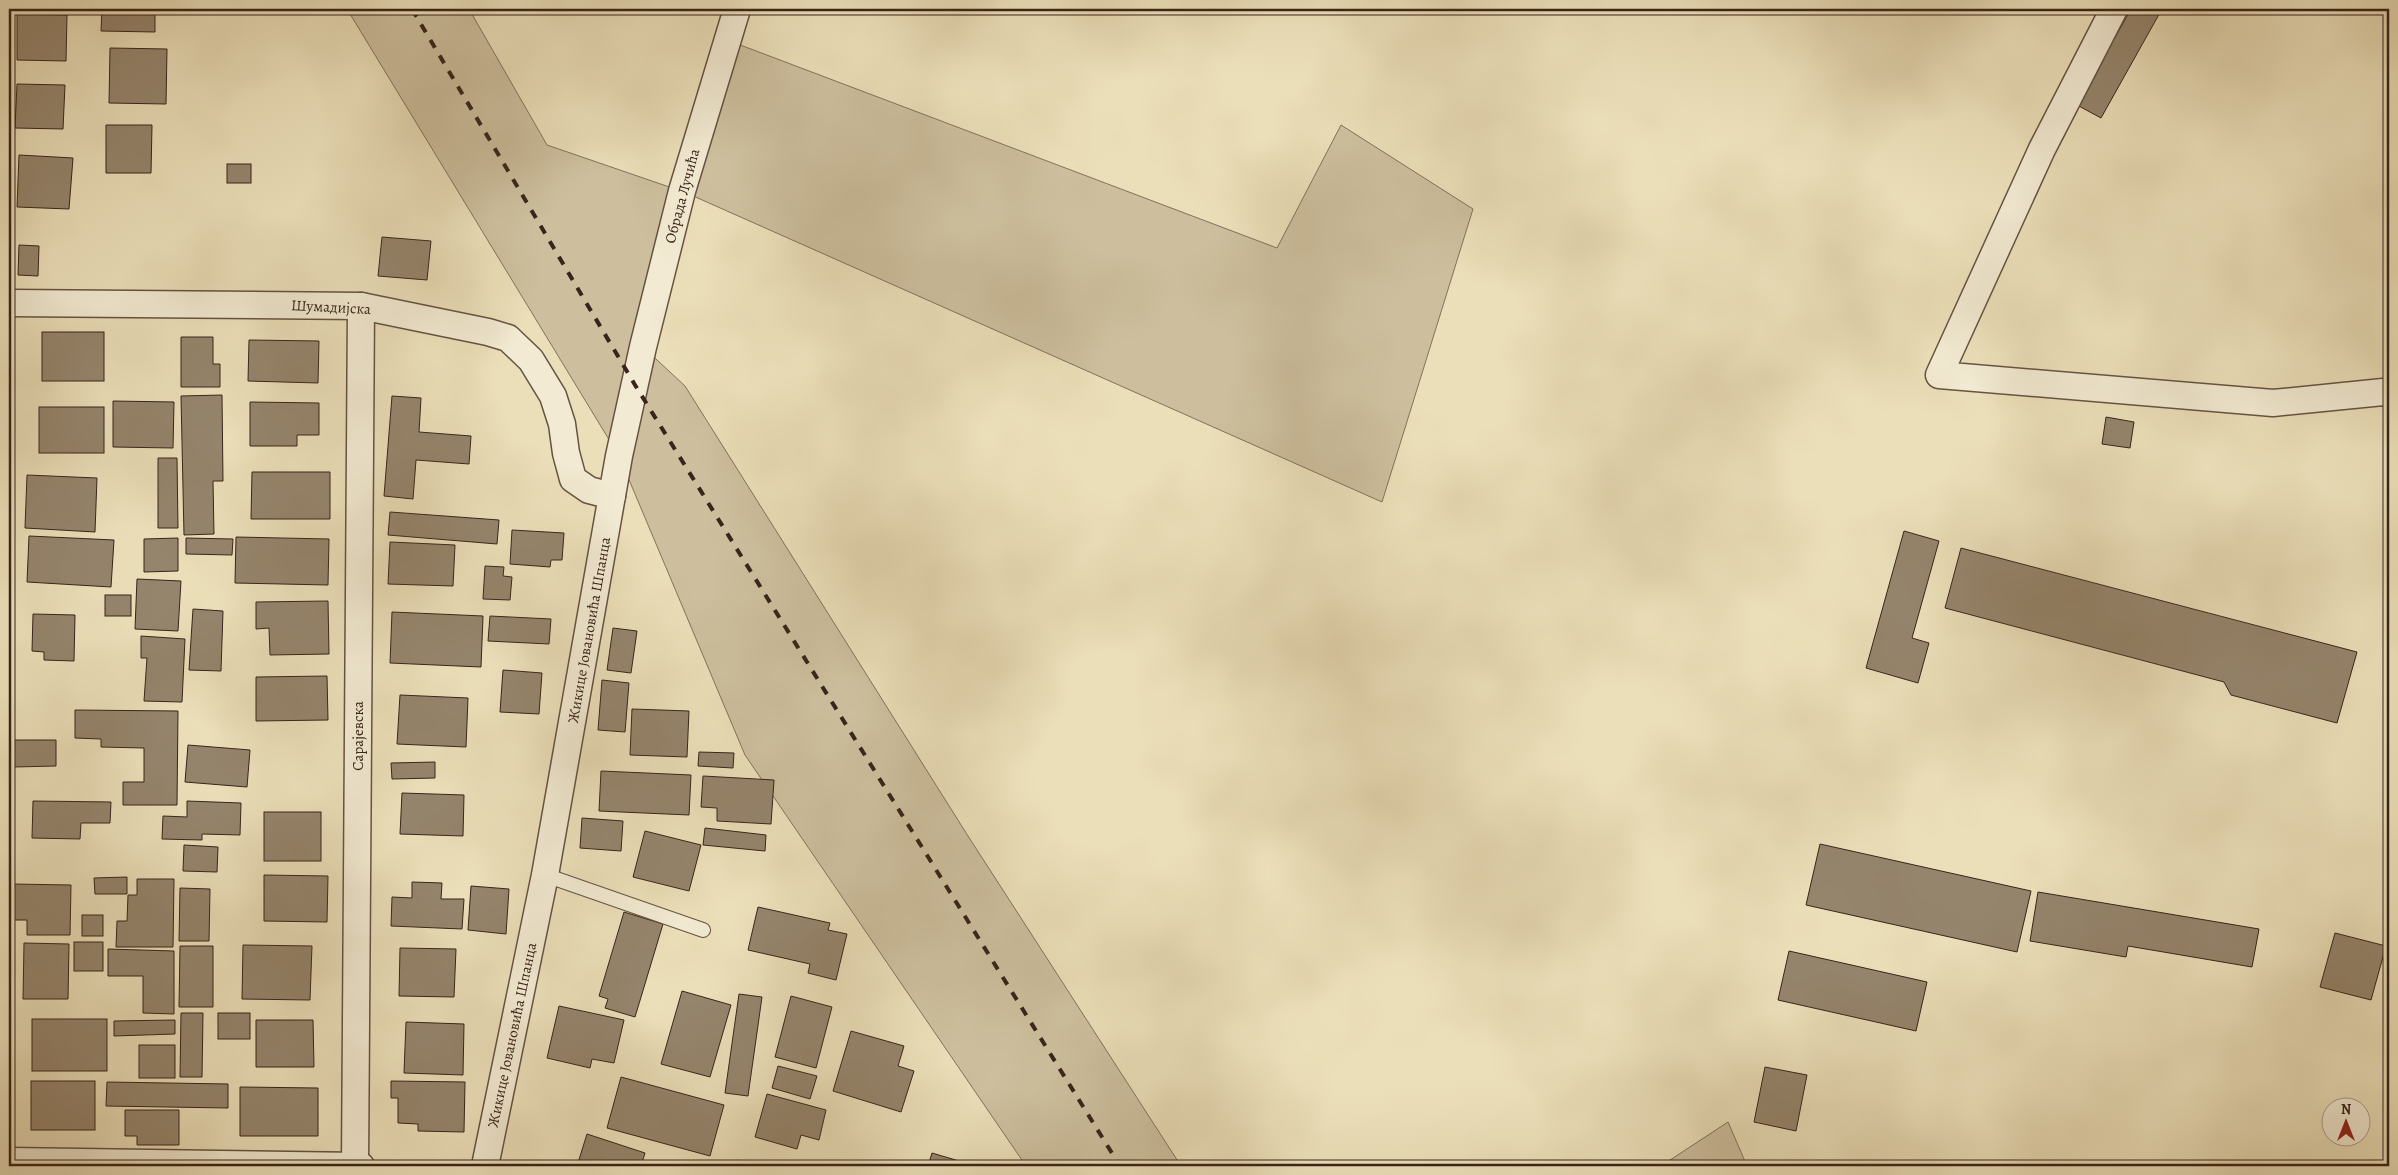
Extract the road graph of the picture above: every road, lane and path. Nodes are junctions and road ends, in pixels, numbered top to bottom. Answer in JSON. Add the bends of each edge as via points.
{"nodes":[{"id":1,"x":737,"y":9,"type":"edge"},
{"id":2,"x":2114,"y":9,"type":"edge"},
{"id":3,"x":9,"y":302,"type":"edge"},
{"id":4,"x":361,"y":306,"type":"junction"},
{"id":5,"x":635,"y":385,"type":"joint"},
{"id":6,"x":2389,"y":394,"type":"edge"},
{"id":7,"x":612,"y":496,"type":"junction"},
{"id":8,"x":545,"y":875,"type":"junction"},
{"id":9,"x":703,"y":930,"type":"dead end"},
{"id":10,"x":9,"y":1161,"type":"edge"},
{"id":11,"x":355,"y":1166,"type":"edge"},
{"id":12,"x":361,"y":1166,"type":"edge"},
{"id":13,"x":484,"y":1166,"type":"edge"}],
"edges":[{"from":1,"to":5,"type":"street","name":"Обрада Лучића","via":[[682,191]]},
{"from":2,"to":6,"type":"street","via":[[2042,149],[1939,375],[2274,403]]},
{"from":3,"to":4,"type":"street","name":"Шумадијска"},
{"from":4,"to":7,"type":"street","name":"Шумадијска","via":[[508,338],[531,360],[553,396],[574,480],[589,490]]},
{"from":4,"to":11,"type":"street","name":"Сарајевска"},
{"from":5,"to":7,"type":"street","name":"Жикице Јовановића Шпанца"},
{"from":7,"to":8,"type":"street","name":"Жикице Јовановића Шпанца"},
{"from":8,"to":9,"type":"lane"},
{"from":8,"to":13,"type":"street","name":"Жикице Јовановића Шпанца"},
{"from":10,"to":11,"type":"street"},
{"from":11,"to":12,"type":"street"}]}
